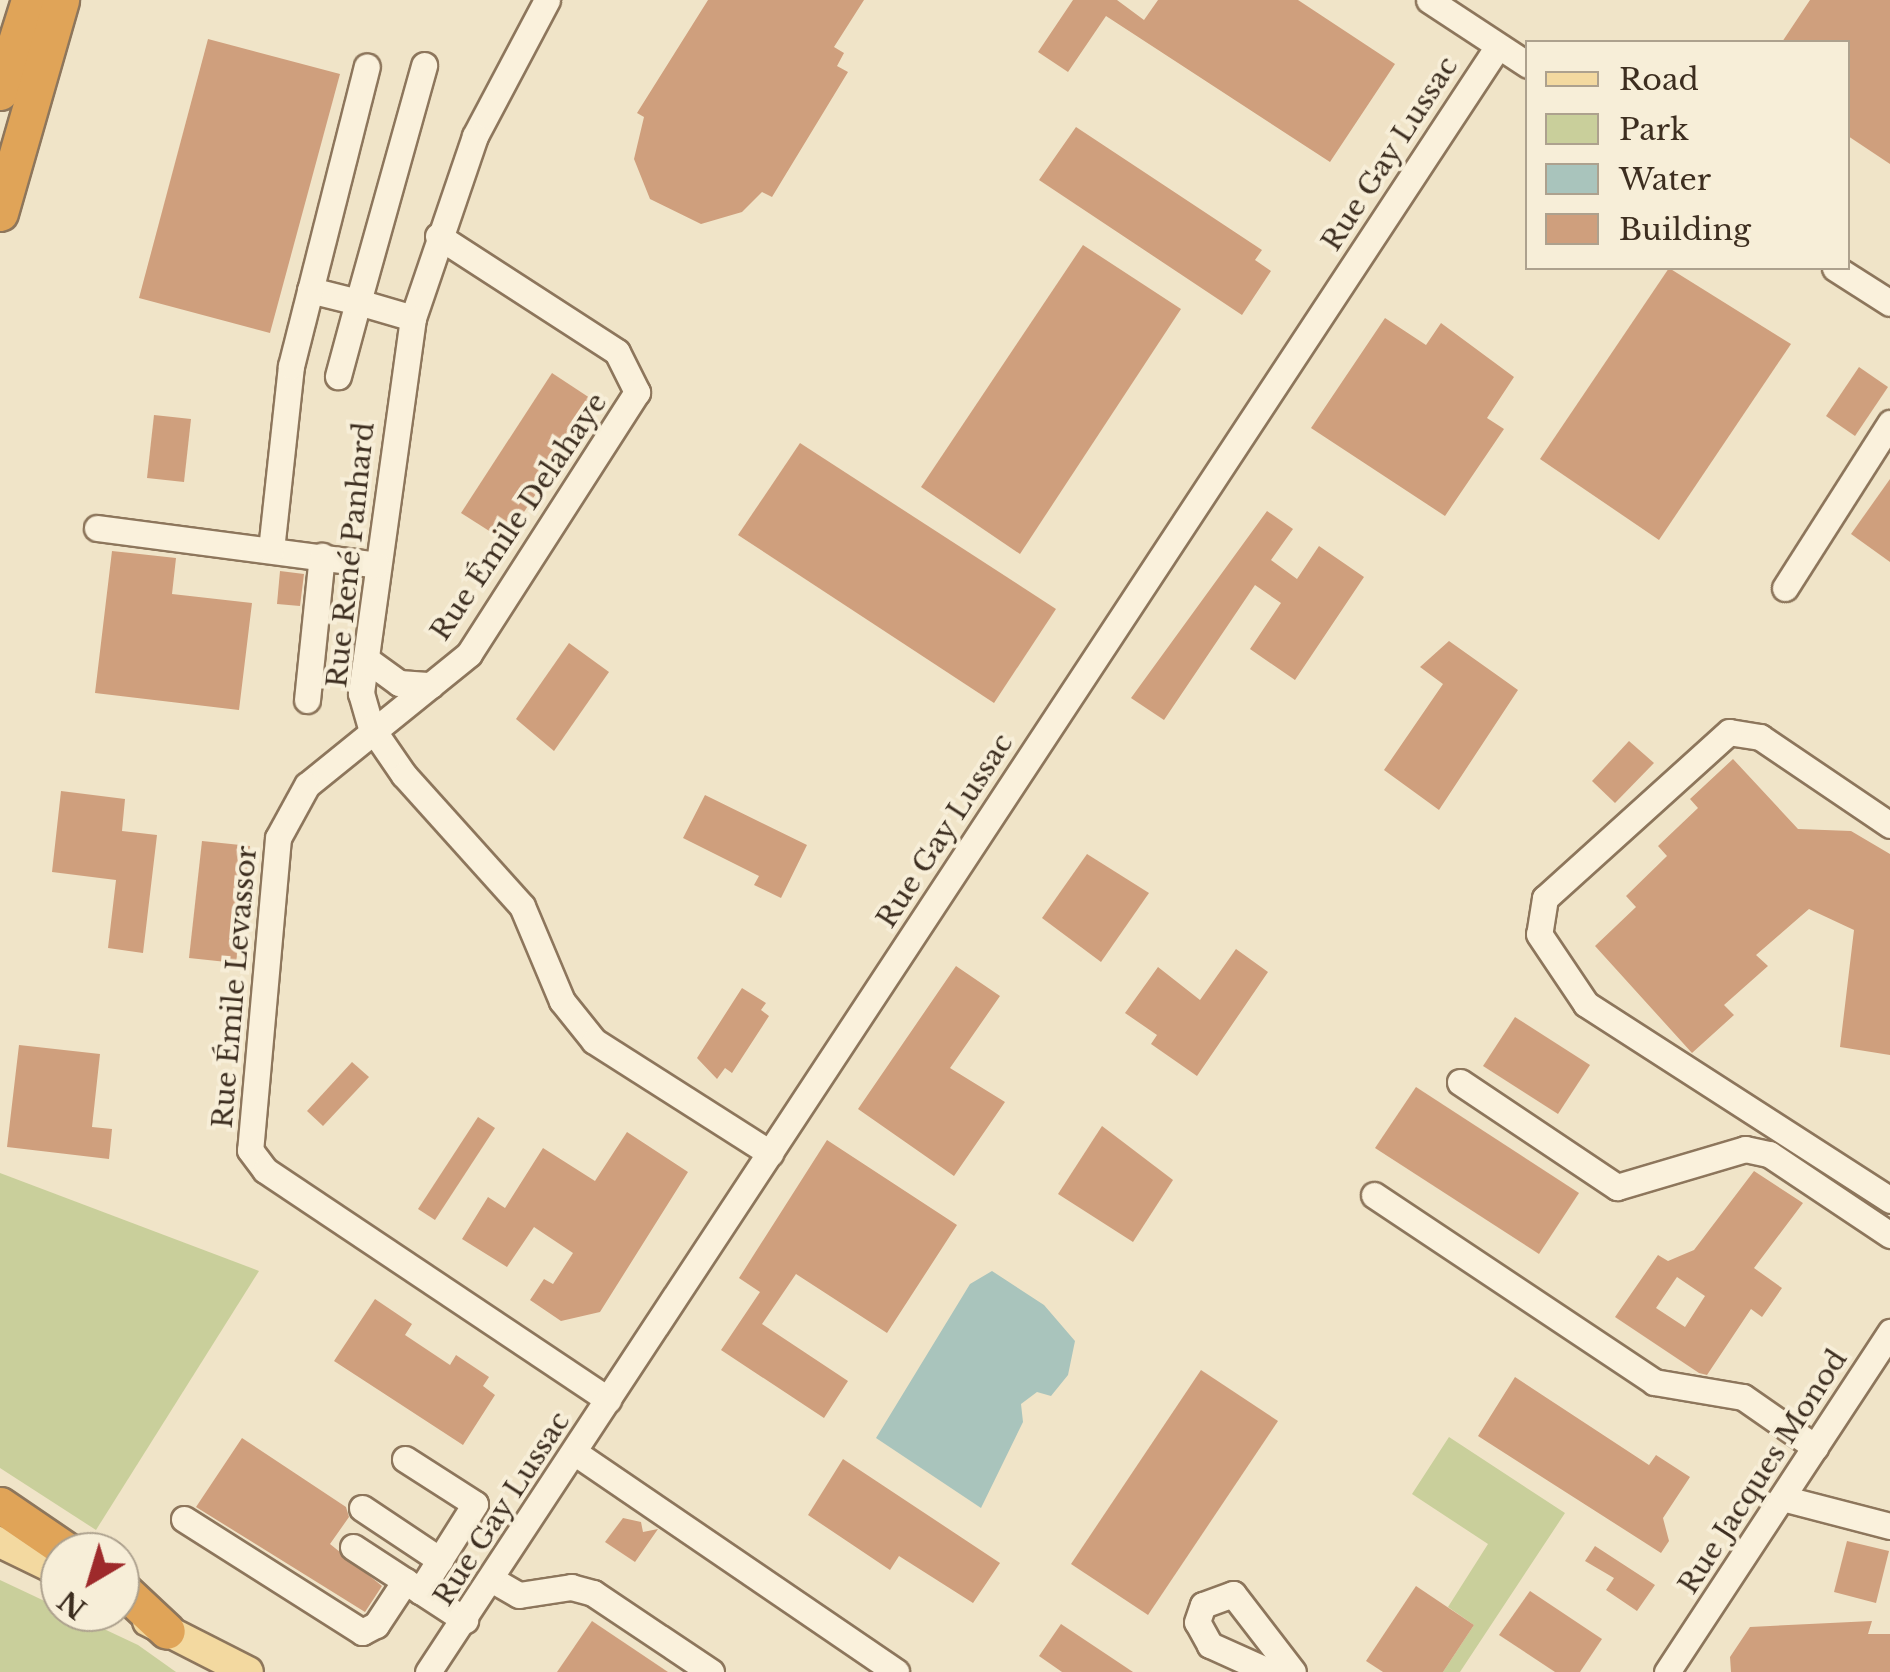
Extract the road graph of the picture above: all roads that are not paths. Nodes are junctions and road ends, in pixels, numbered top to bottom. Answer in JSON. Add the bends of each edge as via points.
{"nodes":[{"id":1,"x":29,"y":0,"type":"edge"},
{"id":2,"x":62,"y":0,"type":"edge"},
{"id":3,"x":547,"y":0,"type":"edge"},
{"id":4,"x":1428,"y":0,"type":"edge"},
{"id":5,"x":1498,"y":46,"type":"junction"},
{"id":6,"x":1525,"y":63,"type":"edge"},
{"id":7,"x":424,"y":65,"type":"dead end"},
{"id":8,"x":366,"y":66,"type":"dead end"},
{"id":9,"x":0,"y":92,"type":"edge"},
{"id":10,"x":0,"y":213,"type":"edge"},
{"id":11,"x":438,"y":236,"type":"junction"},
{"id":12,"x":1838,"y":270,"type":"edge"},
{"id":13,"x":310,"y":290,"type":"junction"},
{"id":14,"x":358,"y":302,"type":"junction"},
{"id":15,"x":1890,"y":303,"type":"edge"},
{"id":16,"x":413,"y":318,"type":"junction"},
{"id":17,"x":338,"y":376,"type":"dead end"},
{"id":18,"x":1890,"y":423,"type":"edge"},
{"id":19,"x":97,"y":528,"type":"dead end"},
{"id":20,"x":272,"y":550,"type":"junction"},
{"id":21,"x":322,"y":556,"type":"junction"},
{"id":22,"x":377,"y":565,"type":"junction"},
{"id":23,"x":1785,"y":588,"type":"dead end"},
{"id":24,"x":366,"y":659,"type":"junction"},
{"id":25,"x":431,"y":685,"type":"junction"},
{"id":26,"x":307,"y":700,"type":"dead end"},
{"id":27,"x":371,"y":727,"type":"junction"},
{"id":28,"x":1890,"y":825,"type":"edge"},
{"id":29,"x":1460,"y":1082,"type":"dead end"},
{"id":30,"x":770,"y":1153,"type":"junction"},
{"id":31,"x":1374,"y":1196,"type":"dead end"},
{"id":32,"x":1890,"y":1200,"type":"edge"},
{"id":33,"x":1890,"y":1235,"type":"edge"},
{"id":34,"x":1890,"y":1332,"type":"edge"},
{"id":35,"x":608,"y":1400,"type":"junction"},
{"id":36,"x":1815,"y":1447,"type":"junction"},
{"id":37,"x":574,"y":1452,"type":"junction"},
{"id":38,"x":405,"y":1459,"type":"dead end"},
{"id":39,"x":1782,"y":1498,"type":"junction"},
{"id":40,"x":0,"y":1505,"type":"edge"},
{"id":41,"x":362,"y":1508,"type":"dead end"},
{"id":42,"x":184,"y":1518,"type":"dead end"},
{"id":43,"x":1890,"y":1526,"type":"edge"},
{"id":44,"x":40,"y":1532,"type":"edge"},
{"id":45,"x":0,"y":1542,"type":"edge"},
{"id":46,"x":352,"y":1547,"type":"dead end"},
{"id":47,"x":440,"y":1560,"type":"junction"},
{"id":48,"x":40,"y":1561,"type":"edge"},
{"id":49,"x":491,"y":1578,"type":"junction"},
{"id":50,"x":413,"y":1586,"type":"junction"},
{"id":51,"x":140,"y":1606,"type":"edge"},
{"id":52,"x":140,"y":1616,"type":"edge"},
{"id":53,"x":465,"y":1620,"type":"junction"},
{"id":54,"x":167,"y":1631,"type":"junction"},
{"id":55,"x":1686,"y":1646,"type":"junction"},
{"id":56,"x":444,"y":1661,"type":"edge"},
{"id":57,"x":220,"y":1672,"type":"edge"},
{"id":58,"x":248,"y":1672,"type":"edge"},
{"id":59,"x":428,"y":1672,"type":"edge"},
{"id":60,"x":711,"y":1672,"type":"edge"},
{"id":61,"x":896,"y":1672,"type":"edge"},
{"id":62,"x":1270,"y":1672,"type":"edge"},
{"id":63,"x":1293,"y":1672,"type":"edge"},
{"id":64,"x":1667,"y":1672,"type":"edge"},
{"id":65,"x":1698,"y":1672,"type":"edge"}],
"edges":[{"from":1,"to":9,"type":"highway"},
{"from":2,"to":10,"type":"highway"},
{"from":3,"to":11,"type":"street","name":"Rue René Panhard","via":[[475,136]]},
{"from":4,"to":5,"type":"street"},
{"from":5,"to":6,"type":"street"},
{"from":5,"to":30,"type":"street","name":"Rue Gay Lussac"},
{"from":7,"to":14,"type":"street"},
{"from":8,"to":13,"type":"street"},
{"from":11,"to":16,"type":"street","name":"Rue René Panhard"},
{"from":11,"to":25,"type":"street","name":"Rue Émile Delahaye","via":[[617,352],[638,392],[469,654]]},
{"from":12,"to":15,"type":"street"},
{"from":13,"to":14,"type":"street"},
{"from":13,"to":20,"type":"street","via":[[291,366]]},
{"from":14,"to":16,"type":"street"},
{"from":14,"to":17,"type":"street"},
{"from":16,"to":22,"type":"street","name":"Rue René Panhard"},
{"from":18,"to":23,"type":"street"},
{"from":19,"to":20,"type":"street"},
{"from":20,"to":21,"type":"street"},
{"from":21,"to":22,"type":"street"},
{"from":21,"to":26,"type":"street"},
{"from":22,"to":24,"type":"street","name":"Rue René Panhard"},
{"from":24,"to":25,"type":"street","via":[[399,683]]},
{"from":24,"to":27,"type":"street","name":"Rue René Panhard","via":[[361,694]]},
{"from":25,"to":27,"type":"street","name":"Rue Émile Delahaye"},
{"from":27,"to":30,"type":"street","via":[[522,906],[562,1001],[594,1040]]},
{"from":27,"to":35,"type":"street","name":"Rue Émile Levassor","via":[[307,785],[278,838],[250,1150],[265,1170]]},
{"from":28,"to":32,"type":"street","via":[[1760,737],[1729,732],[1545,898],[1539,934],[1586,1004]]},
{"from":29,"to":33,"type":"street","via":[[1617,1188],[1745,1149],[1769,1154]]},
{"from":30,"to":35,"type":"street","name":"Rue Gay Lussac"},
{"from":31,"to":36,"type":"street","via":[[1654,1382],[1743,1397]]},
{"from":34,"to":36,"type":"street","name":"Rue Jacques Monod"},
{"from":35,"to":37,"type":"street","name":"Rue Gay Lussac"},
{"from":36,"to":39,"type":"street","name":"Rue Jacques Monod"},
{"from":37,"to":49,"type":"street","name":"Rue Gay Lussac"},
{"from":37,"to":61,"type":"street"},
{"from":38,"to":47,"type":"street","via":[[475,1504]]},
{"from":39,"to":43,"type":"street"},
{"from":39,"to":55,"type":"street","name":"Rue Jacques Monod"},
{"from":40,"to":44,"type":"highway"},
{"from":41,"to":47,"type":"street"},
{"from":42,"to":50,"type":"street","via":[[362,1632]]},
{"from":45,"to":48,"type":"main road"},
{"from":46,"to":50,"type":"street"},
{"from":47,"to":50,"type":"street"},
{"from":49,"to":53,"type":"street","name":"Rue Gay Lussac"},
{"from":49,"to":60,"type":"street","via":[[519,1594],[571,1586],[593,1592]]},
{"from":50,"to":53,"type":"street"},
{"from":51,"to":54,"type":"highway"},
{"from":52,"to":54,"type":"main road"},
{"from":53,"to":56,"type":"street","name":"Rue Gay Lussac"},
{"from":54,"to":57,"type":"main road"},
{"from":54,"to":58,"type":"main road"},
{"from":55,"to":64,"type":"street","name":"Rue Jacques Monod"},
{"from":55,"to":65,"type":"street"},
{"from":56,"to":59,"type":"street","name":"Rue Gay Lussac"},
{"from":62,"to":63,"type":"street","via":[[1210,1645],[1197,1622],[1203,1604],[1233,1594]]}]}
